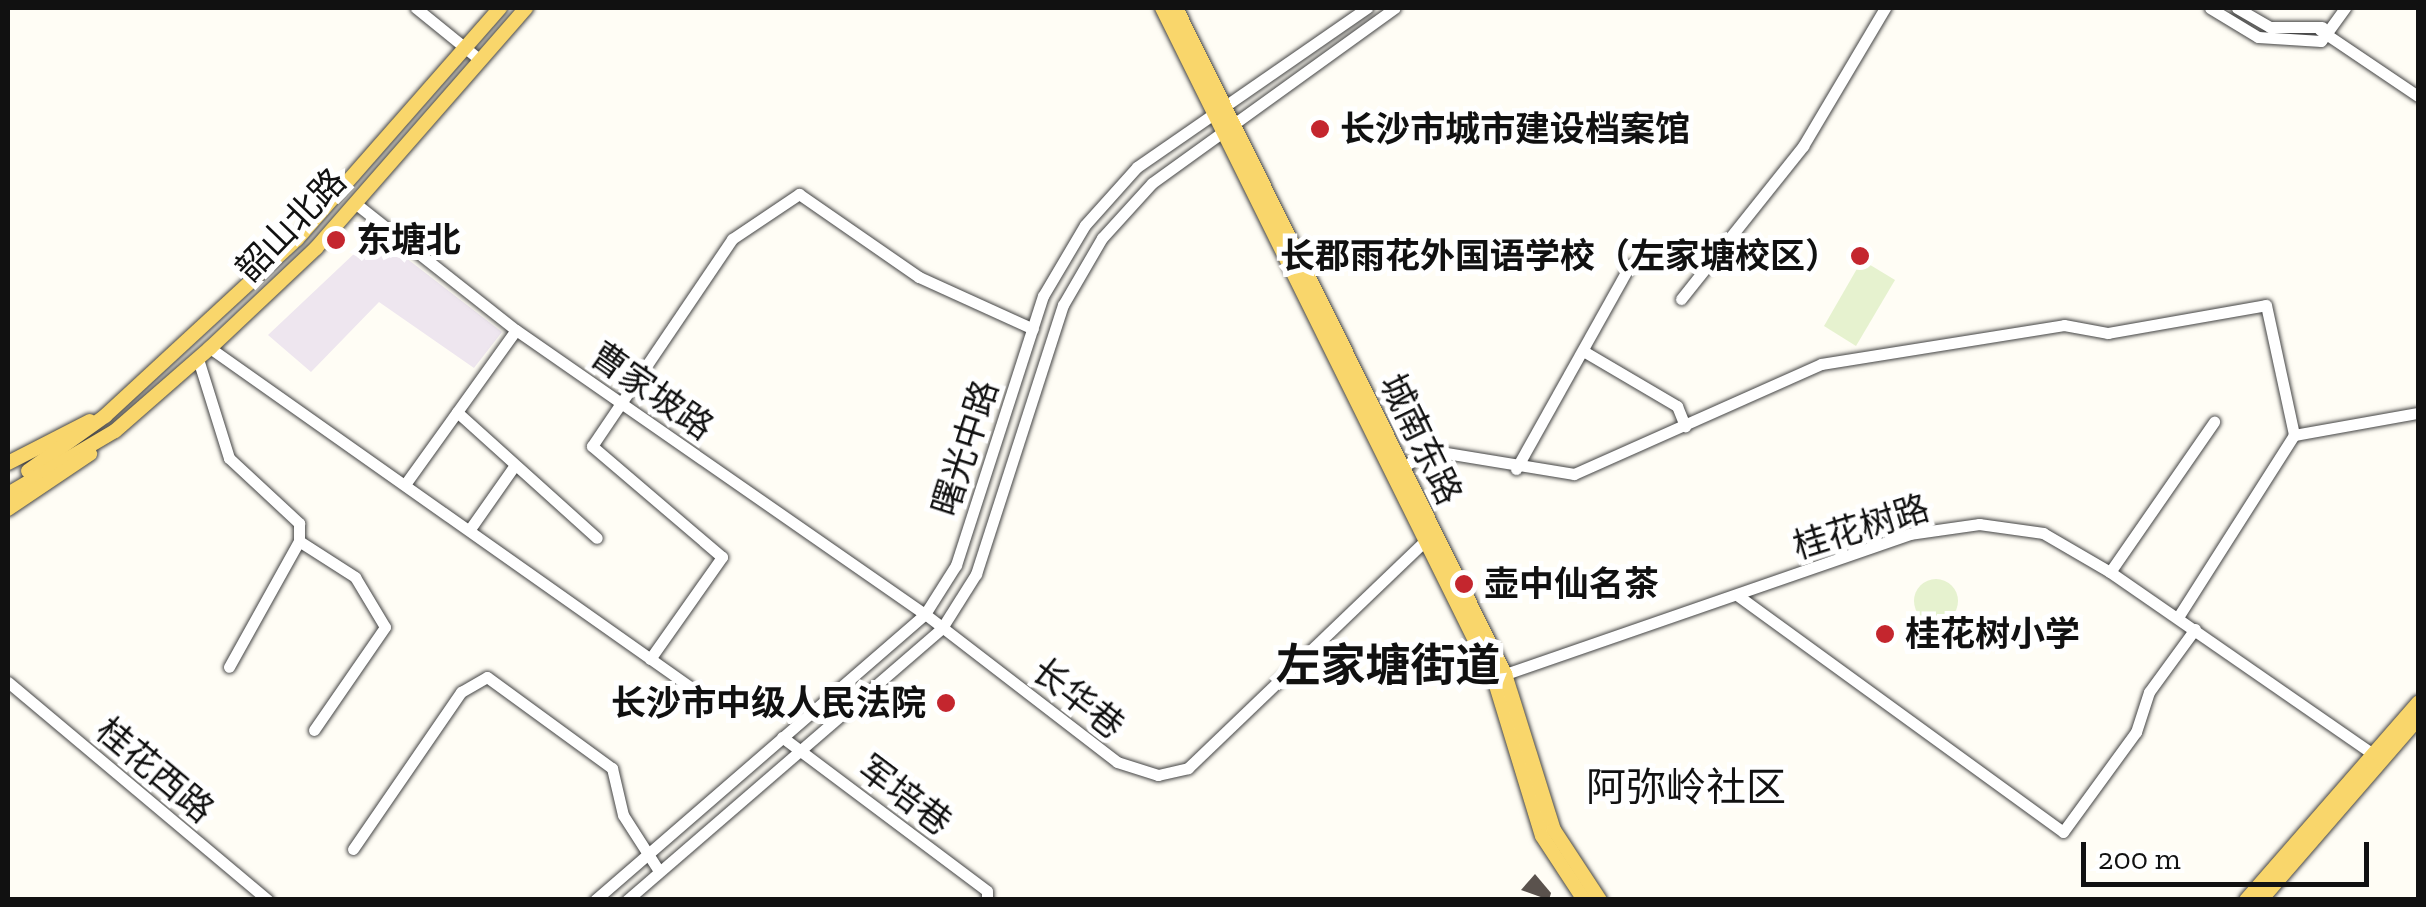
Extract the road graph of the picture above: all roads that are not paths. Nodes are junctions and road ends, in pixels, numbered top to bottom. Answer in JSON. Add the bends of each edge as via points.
{"nodes":[{"id":1,"x":416,"y":8,"type":"edge"},
{"id":2,"x":500,"y":8,"type":"edge"},
{"id":3,"x":526,"y":8,"type":"edge"},
{"id":4,"x":1162,"y":8,"type":"edge"},
{"id":5,"x":1176,"y":8,"type":"edge"},
{"id":6,"x":1367,"y":8,"type":"edge"},
{"id":7,"x":1395,"y":8,"type":"edge"},
{"id":8,"x":1886,"y":8,"type":"edge"},
{"id":9,"x":2210,"y":8,"type":"edge"},
{"id":10,"x":2237,"y":8,"type":"edge"},
{"id":11,"x":2336,"y":8,"type":"edge"},
{"id":12,"x":2345,"y":8,"type":"edge"},
{"id":13,"x":2323,"y":32,"type":"junction"},
{"id":14,"x":466,"y":46,"type":"junction"},
{"id":15,"x":480,"y":59,"type":"junction"},
{"id":16,"x":2418,"y":96,"type":"edge"},
{"id":17,"x":1215,"y":108,"type":"junction"},
{"id":18,"x":1226,"y":128,"type":"junction"},
{"id":19,"x":355,"y":202,"type":"junction"},
{"id":20,"x":1630,"y":266,"type":"dead end"},
{"id":21,"x":1681,"y":299,"type":"dead end"},
{"id":22,"x":1033,"y":329,"type":"junction"},
{"id":23,"x":516,"y":330,"type":"junction"},
{"id":24,"x":210,"y":348,"type":"junction"},
{"id":25,"x":1586,"y":352,"type":"junction"},
{"id":26,"x":198,"y":359,"type":"junction"},
{"id":27,"x":617,"y":401,"type":"junction"},
{"id":28,"x":457,"y":412,"type":"junction"},
{"id":29,"x":2418,"y":413,"type":"edge"},
{"id":30,"x":105,"y":416,"type":"junction"},
{"id":31,"x":2214,"y":422,"type":"dead end"},
{"id":32,"x":1684,"y":426,"type":"junction"},
{"id":33,"x":115,"y":431,"type":"junction"},
{"id":34,"x":2294,"y":435,"type":"junction"},
{"id":35,"x":70,"y":450,"type":"junction"},
{"id":36,"x":8,"y":463,"type":"edge"},
{"id":37,"x":514,"y":465,"type":"junction"},
{"id":38,"x":1402,"y":467,"type":"junction"},
{"id":39,"x":1516,"y":469,"type":"junction"},
{"id":40,"x":406,"y":483,"type":"junction"},
{"id":41,"x":8,"y":484,"type":"edge"},
{"id":42,"x":8,"y":494,"type":"edge"},
{"id":43,"x":8,"y":509,"type":"edge"},
{"id":44,"x":470,"y":529,"type":"junction"},
{"id":45,"x":598,"y":538,"type":"dead end"},
{"id":46,"x":299,"y":541,"type":"junction"},
{"id":47,"x":1426,"y":541,"type":"junction"},
{"id":48,"x":2110,"y":572,"type":"junction"},
{"id":49,"x":1737,"y":595,"type":"junction"},
{"id":50,"x":925,"y":614,"type":"junction"},
{"id":51,"x":2178,"y":617,"type":"junction"},
{"id":52,"x":942,"y":628,"type":"junction"},
{"id":53,"x":2194,"y":629,"type":"junction"},
{"id":54,"x":650,"y":658,"type":"junction"},
{"id":55,"x":229,"y":667,"type":"dead end"},
{"id":56,"x":1500,"y":676,"type":"junction"},
{"id":57,"x":8,"y":682,"type":"edge"},
{"id":58,"x":689,"y":686,"type":"dead end"},
{"id":59,"x":2418,"y":703,"type":"edge"},
{"id":60,"x":2418,"y":719,"type":"edge"},
{"id":61,"x":314,"y":730,"type":"dead end"},
{"id":62,"x":782,"y":737,"type":"junction"},
{"id":63,"x":800,"y":751,"type":"junction"},
{"id":64,"x":2373,"y":754,"type":"junction"},
{"id":65,"x":352,"y":849,"type":"dead end"},
{"id":66,"x":647,"y":852,"type":"junction"},
{"id":67,"x":659,"y":871,"type":"junction"},
{"id":68,"x":268,"y":900,"type":"edge"},
{"id":69,"x":595,"y":900,"type":"edge"},
{"id":70,"x":627,"y":900,"type":"edge"},
{"id":71,"x":986,"y":900,"type":"edge"},
{"id":72,"x":1584,"y":900,"type":"edge"},
{"id":73,"x":1600,"y":900,"type":"edge"},
{"id":74,"x":2246,"y":900,"type":"edge"},
{"id":75,"x":2262,"y":900,"type":"edge"}],
"edges":[{"from":1,"to":14,"type":"street"},
{"from":2,"to":14,"type":"main road","name":"韶山北路"},
{"from":3,"to":15,"type":"main road","name":"韶山北路"},
{"from":4,"to":17,"type":"main road","name":"城南东路"},
{"from":5,"to":17,"type":"main road","name":"城南东路"},
{"from":6,"to":17,"type":"street","name":"曙光中路"},
{"from":7,"to":18,"type":"street","name":"曙光中路"},
{"from":8,"to":21,"type":"street","via":[[1792,161]]},
{"from":9,"to":13,"type":"street","via":[[2258,37],[2320,41]]},
{"from":10,"to":13,"type":"street","via":[[2270,26]]},
{"from":11,"to":13,"type":"street"},
{"from":12,"to":13,"type":"street"},
{"from":13,"to":16,"type":"street"},
{"from":14,"to":15,"type":"street"},
{"from":14,"to":30,"type":"main road","name":"韶山北路","via":[[298,239]]},
{"from":15,"to":19,"type":"main road","name":"韶山北路"},
{"from":17,"to":18,"type":"main road","name":"城南东路"},
{"from":17,"to":22,"type":"street","name":"曙光中路","via":[[1137,167],[1084,225]]},
{"from":18,"to":38,"type":"main road","name":"城南东路"},
{"from":18,"to":47,"type":"main road","name":"城南东路"},
{"from":18,"to":52,"type":"street","name":"曙光中路","via":[[1152,183],[1102,238],[1063,305],[976,574]]},
{"from":19,"to":23,"type":"street","name":"曹家坡路"},
{"from":19,"to":24,"type":"main road","name":"韶山北路"},
{"from":20,"to":25,"type":"street"},
{"from":22,"to":27,"type":"street","via":[[919,277],[792,194],[732,239]]},
{"from":22,"to":50,"type":"street","name":"曙光中路","via":[[956,564]]},
{"from":23,"to":27,"type":"street","name":"曹家坡路"},
{"from":23,"to":28,"type":"street"},
{"from":24,"to":26,"type":"main road","name":"韶山北路"},
{"from":24,"to":40,"type":"street"},
{"from":25,"to":32,"type":"street","via":[[1676,406]]},
{"from":25,"to":39,"type":"street"},
{"from":26,"to":33,"type":"main road","name":"韶山北路"},
{"from":26,"to":46,"type":"street","via":[[228,458],[291,507]]},
{"from":27,"to":50,"type":"street","name":"曹家坡路"},
{"from":27,"to":54,"type":"street","via":[[592,446],[597,455],[722,557]]},
{"from":28,"to":37,"type":"street"},
{"from":28,"to":40,"type":"street"},
{"from":29,"to":34,"type":"street"},
{"from":30,"to":35,"type":"main road","name":"韶山北路"},
{"from":30,"to":36,"type":"main road"},
{"from":31,"to":48,"type":"street"},
{"from":32,"to":34,"type":"street","via":[[1821,364],[2064,325],[2108,334],[2266,305]]},
{"from":32,"to":39,"type":"street","via":[[1574,474]]},
{"from":33,"to":35,"type":"main road","name":"韶山北路"},
{"from":33,"to":43,"type":"main road"},
{"from":34,"to":51,"type":"street"},
{"from":35,"to":41,"type":"main road"},
{"from":35,"to":42,"type":"main road"},
{"from":37,"to":44,"type":"street"},
{"from":37,"to":45,"type":"street"},
{"from":38,"to":39,"type":"street","via":[[1434,451]]},
{"from":38,"to":56,"type":"main road","name":"城南东路"},
{"from":40,"to":44,"type":"street"},
{"from":44,"to":54,"type":"street"},
{"from":46,"to":55,"type":"street"},
{"from":46,"to":61,"type":"street","via":[[355,577],[385,628]]},
{"from":47,"to":52,"type":"street","name":"长华巷","via":[[1188,768],[1158,775],[1117,762]]},
{"from":47,"to":56,"type":"main road","name":"城南东路"},
{"from":48,"to":49,"type":"street","name":"桂花树路","via":[[2042,533],[1979,524],[1910,534]]},
{"from":48,"to":51,"type":"street","name":"桂花树路"},
{"from":49,"to":53,"type":"street","via":[[2063,832],[2136,732],[2150,692]]},
{"from":49,"to":56,"type":"street","name":"桂花树路"},
{"from":50,"to":52,"type":"street","name":"长华巷"},
{"from":50,"to":62,"type":"street","name":"曙光中路"},
{"from":51,"to":53,"type":"street","name":"桂花树路"},
{"from":52,"to":63,"type":"street","name":"曙光中路"},
{"from":53,"to":64,"type":"street","name":"桂花树路"},
{"from":54,"to":58,"type":"street"},
{"from":56,"to":72,"type":"main road","name":"城南东路","via":[[1542,836]]},
{"from":56,"to":73,"type":"main road","name":"城南东路","via":[[1554,830]]},
{"from":57,"to":68,"type":"street","name":"桂花西路"},
{"from":59,"to":64,"type":"main road"},
{"from":60,"to":75,"type":"main road"},
{"from":62,"to":63,"type":"street","name":"军培巷"},
{"from":62,"to":66,"type":"street","name":"曙光中路"},
{"from":63,"to":67,"type":"street","name":"曙光中路"},
{"from":63,"to":71,"type":"street","name":"军培巷","via":[[987,890]]},
{"from":64,"to":74,"type":"main road"},
{"from":65,"to":66,"type":"street","via":[[461,692],[488,678],[612,768],[624,815]]},
{"from":66,"to":67,"type":"street"},
{"from":66,"to":69,"type":"street","name":"曙光中路"},
{"from":67,"to":70,"type":"street","name":"曙光中路"}]}
